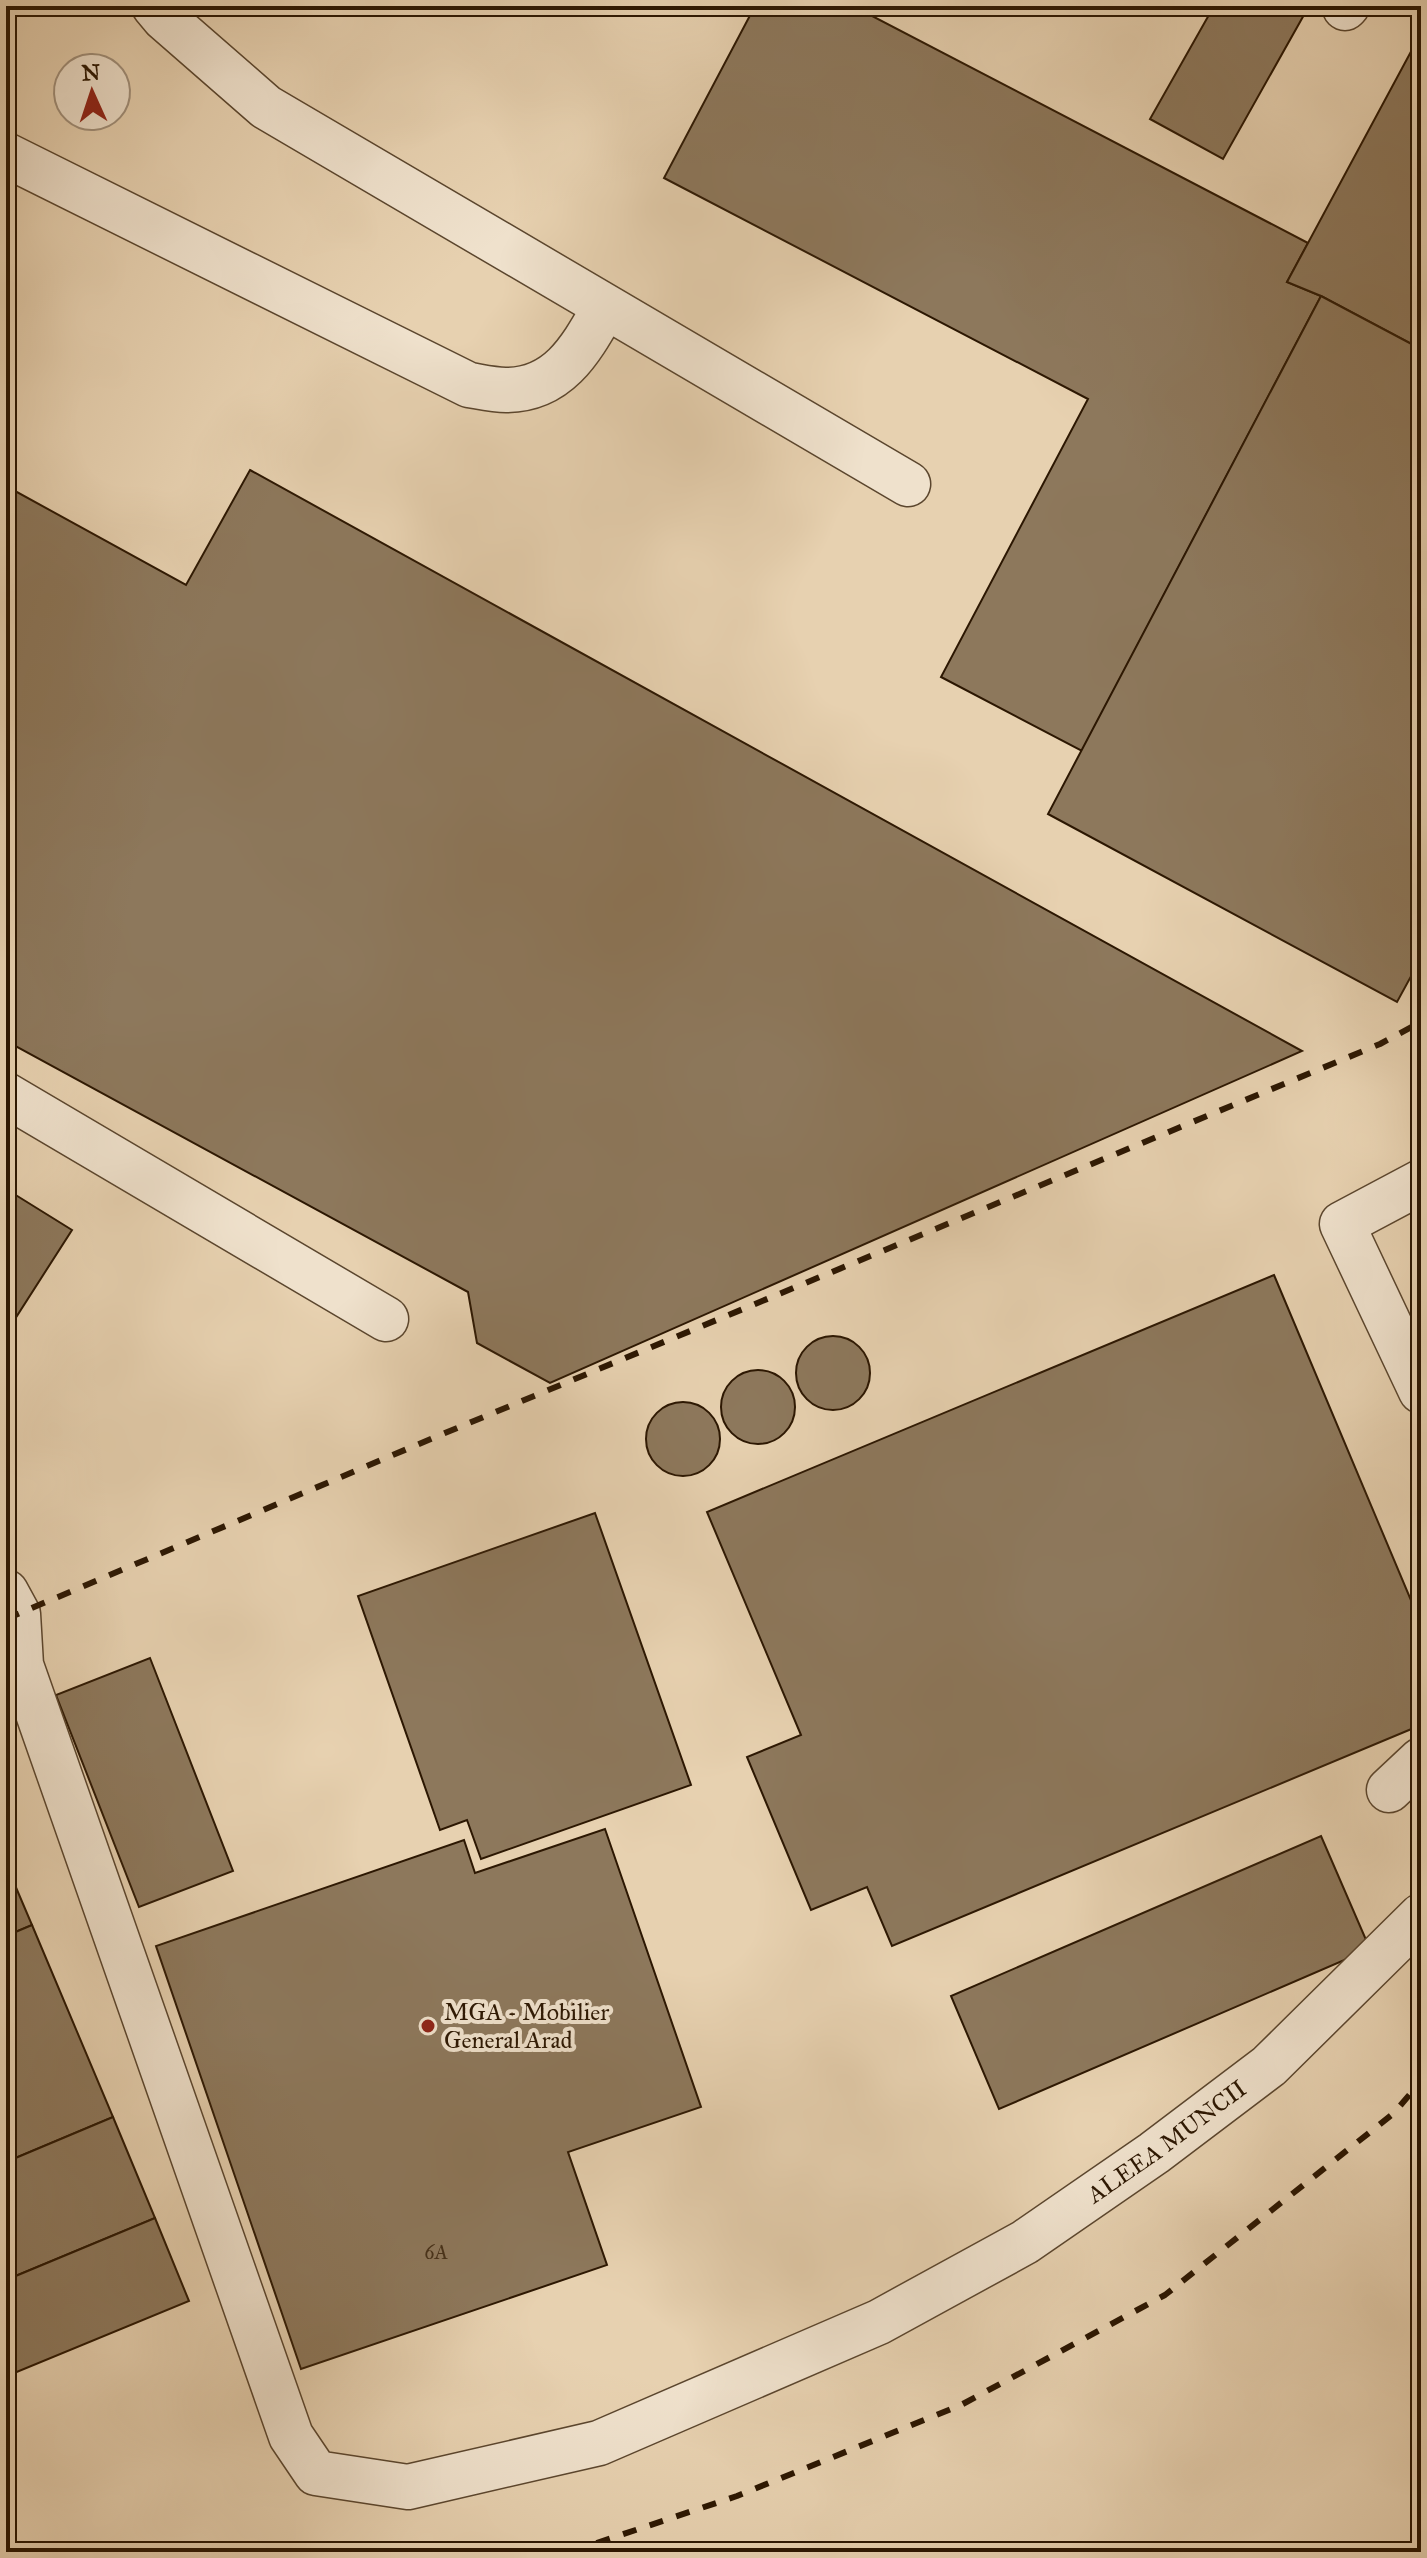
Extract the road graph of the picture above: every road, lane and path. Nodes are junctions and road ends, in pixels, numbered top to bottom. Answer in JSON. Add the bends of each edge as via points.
{"nodes":[{"id":1,"x":154,"y":6,"type":"edge"},
{"id":2,"x":6,"y":155,"type":"edge"},
{"id":3,"x":605,"y":307,"type":"junction"},
{"id":4,"x":908,"y":484,"type":"dead end"},
{"id":5,"x":6,"y":1095,"type":"edge"},
{"id":6,"x":1421,"y":1182,"type":"edge"},
{"id":7,"x":386,"y":1319,"type":"dead end"},
{"id":8,"x":1421,"y":1391,"type":"edge"},
{"id":9,"x":6,"y":1592,"type":"edge"},
{"id":10,"x":1421,"y":1760,"type":"edge"},
{"id":11,"x":1389,"y":1790,"type":"dead end"},
{"id":12,"x":1421,"y":1916,"type":"edge"}],
"edges":[{"from":1,"to":3,"type":"lane","via":[[266,107]]},
{"from":2,"to":3,"type":"lane","via":[[469,385],[509,390],[549,381],[581,350]]},
{"from":3,"to":4,"type":"lane"},
{"from":5,"to":7,"type":"lane"},
{"from":6,"to":8,"type":"lane","via":[[1342,1224]]},
{"from":9,"to":12,"type":"lane","name":"ALEEA MUNCII","via":[[18,1614],[21,1665],[291,2436],[316,2473],[408,2487],[599,2443],[879,2322],[1025,2242],[1180,2134],[1269,2066]]},
{"from":10,"to":11,"type":"lane"}]}
